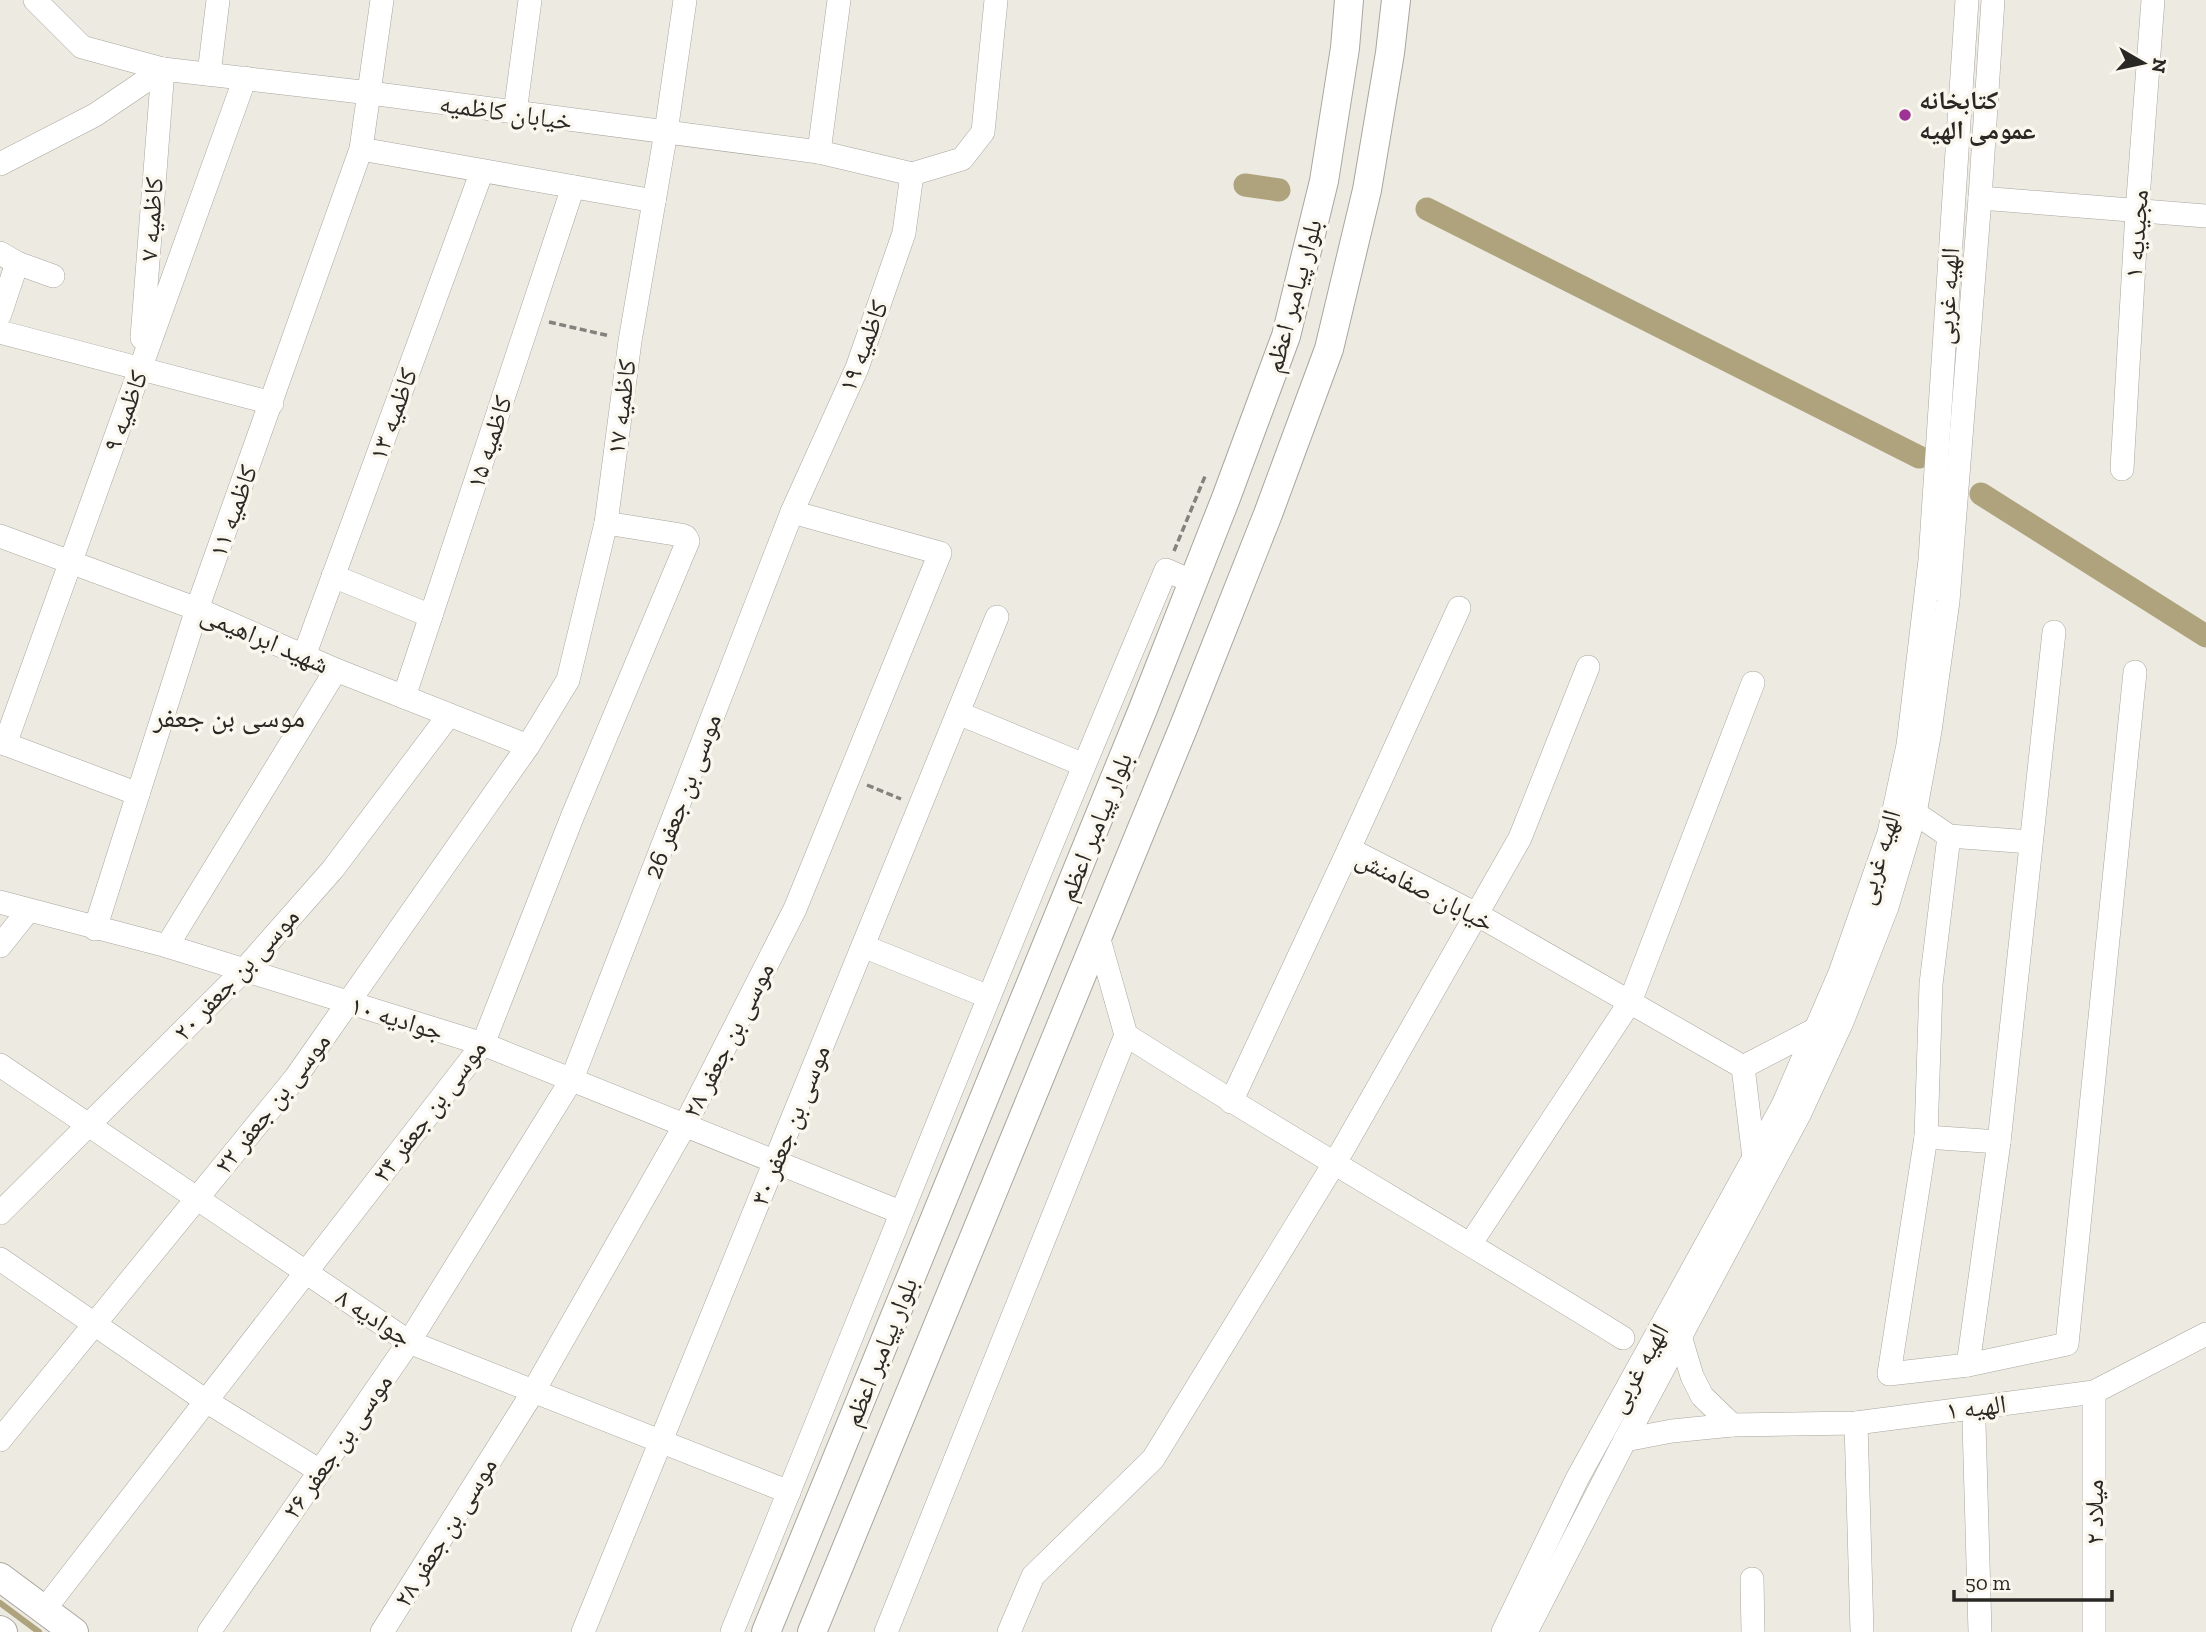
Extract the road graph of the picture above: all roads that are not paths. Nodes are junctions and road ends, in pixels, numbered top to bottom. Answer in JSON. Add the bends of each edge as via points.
{"nodes":[{"id":1,"x":35,"y":0,"type":"edge"},
{"id":2,"x":218,"y":0,"type":"edge"},
{"id":3,"x":382,"y":0,"type":"edge"},
{"id":4,"x":530,"y":0,"type":"edge"},
{"id":5,"x":685,"y":0,"type":"edge"},
{"id":6,"x":839,"y":0,"type":"edge"},
{"id":7,"x":996,"y":0,"type":"edge"},
{"id":8,"x":1349,"y":0,"type":"edge"},
{"id":9,"x":1396,"y":0,"type":"edge"},
{"id":10,"x":1967,"y":0,"type":"edge"},
{"id":11,"x":1993,"y":0,"type":"edge"},
{"id":12,"x":2153,"y":0,"type":"edge"},
{"id":13,"x":163,"y":69,"type":"junction"},
{"id":14,"x":209,"y":74,"type":"junction"},
{"id":15,"x":244,"y":78,"type":"junction"},
{"id":16,"x":370,"y":93,"type":"junction"},
{"id":17,"x":515,"y":113,"type":"junction"},
{"id":18,"x":666,"y":132,"type":"junction"},
{"id":19,"x":361,"y":149,"type":"junction"},
{"id":20,"x":819,"y":152,"type":"junction"},
{"id":21,"x":0,"y":164,"type":"edge"},
{"id":22,"x":482,"y":172,"type":"junction"},
{"id":23,"x":912,"y":174,"type":"junction"},
{"id":24,"x":573,"y":187,"type":"junction"},
{"id":25,"x":1980,"y":198,"type":"junction"},
{"id":26,"x":654,"y":201,"type":"junction"},
{"id":27,"x":2137,"y":212,"type":"junction"},
{"id":28,"x":2206,"y":216,"type":"edge"},
{"id":29,"x":8,"y":258,"type":"edge"},
{"id":30,"x":53,"y":276,"type":"dead end"},
{"id":31,"x":0,"y":314,"type":"edge"},
{"id":32,"x":0,"y":332,"type":"edge"},
{"id":33,"x":140,"y":369,"type":"junction"},
{"id":34,"x":272,"y":403,"type":"junction"},
{"id":35,"x":2122,"y":469,"type":"dead end"},
{"id":36,"x":792,"y":512,"type":"junction"},
{"id":37,"x":606,"y":523,"type":"junction"},
{"id":38,"x":0,"y":536,"type":"edge"},
{"id":39,"x":70,"y":563,"type":"junction"},
{"id":40,"x":333,"y":576,"type":"junction"},
{"id":41,"x":1193,"y":582,"type":"junction"},
{"id":42,"x":1459,"y":608,"type":"dead end"},
{"id":43,"x":197,"y":610,"type":"junction"},
{"id":44,"x":431,"y":616,"type":"junction"},
{"id":45,"x":997,"y":617,"type":"dead end"},
{"id":46,"x":2054,"y":632,"type":"dead end"},
{"id":47,"x":304,"y":656,"type":"junction"},
{"id":48,"x":1588,"y":667,"type":"dead end"},
{"id":49,"x":336,"y":670,"type":"junction"},
{"id":50,"x":2135,"y":672,"type":"dead end"},
{"id":51,"x":568,"y":680,"type":"joint"},
{"id":52,"x":1753,"y":684,"type":"dead end"},
{"id":53,"x":404,"y":697,"type":"junction"},
{"id":54,"x":958,"y":713,"type":"junction"},
{"id":55,"x":449,"y":715,"type":"junction"},
{"id":56,"x":3,"y":743,"type":"edge"},
{"id":57,"x":528,"y":746,"type":"junction"},
{"id":58,"x":1084,"y":765,"type":"junction"},
{"id":59,"x":138,"y":794,"type":"junction"},
{"id":60,"x":1915,"y":813,"type":"junction"},
{"id":61,"x":1949,"y":836,"type":"junction"},
{"id":62,"x":2031,"y":842,"type":"junction"},
{"id":63,"x":1349,"y":849,"type":"junction"},
{"id":64,"x":0,"y":902,"type":"edge"},
{"id":65,"x":29,"y":911,"type":"junction"},
{"id":66,"x":1478,"y":915,"type":"junction"},
{"id":67,"x":94,"y":929,"type":"junction"},
{"id":68,"x":1098,"y":936,"type":"junction"},
{"id":69,"x":0,"y":946,"type":"edge"},
{"id":70,"x":167,"y":946,"type":"junction"},
{"id":71,"x":863,"y":946,"type":"junction"},
{"id":72,"x":244,"y":970,"type":"junction"},
{"id":73,"x":989,"y":997,"type":"junction"},
{"id":74,"x":347,"y":1002,"type":"junction"},
{"id":75,"x":1630,"y":1002,"type":"junction"},
{"id":76,"x":1816,"y":1029,"type":"junction"},
{"id":77,"x":1126,"y":1035,"type":"junction"},
{"id":78,"x":483,"y":1044,"type":"junction"},
{"id":79,"x":0,"y":1065,"type":"edge"},
{"id":80,"x":1743,"y":1067,"type":"junction"},
{"id":81,"x":572,"y":1079,"type":"junction"},
{"id":82,"x":1231,"y":1102,"type":"junction"},
{"id":83,"x":89,"y":1125,"type":"junction"},
{"id":84,"x":685,"y":1125,"type":"junction"},
{"id":85,"x":1926,"y":1136,"type":"junction"},
{"id":86,"x":1999,"y":1142,"type":"junction"},
{"id":87,"x":1754,"y":1158,"type":"junction"},
{"id":88,"x":775,"y":1161,"type":"junction"},
{"id":89,"x":1335,"y":1162,"type":"junction"},
{"id":90,"x":197,"y":1198,"type":"junction"},
{"id":91,"x":0,"y":1213,"type":"edge"},
{"id":92,"x":900,"y":1213,"type":"junction"},
{"id":93,"x":1471,"y":1243,"type":"junction"},
{"id":94,"x":0,"y":1258,"type":"edge"},
{"id":95,"x":306,"y":1272,"type":"junction"},
{"id":96,"x":94,"y":1324,"type":"junction"},
{"id":97,"x":2206,"y":1334,"type":"edge"},
{"id":98,"x":1680,"y":1336,"type":"junction"},
{"id":99,"x":1623,"y":1338,"type":"dead end"},
{"id":100,"x":409,"y":1342,"type":"junction"},
{"id":101,"x":1968,"y":1365,"type":"junction"},
{"id":102,"x":533,"y":1392,"type":"junction"},
{"id":103,"x":2094,"y":1392,"type":"junction"},
{"id":104,"x":206,"y":1401,"type":"junction"},
{"id":105,"x":1856,"y":1423,"type":"junction"},
{"id":106,"x":1974,"y":1423,"type":"dead end"},
{"id":107,"x":1732,"y":1425,"type":"junction"},
{"id":108,"x":0,"y":1440,"type":"edge"},
{"id":109,"x":1625,"y":1440,"type":"junction"},
{"id":110,"x":660,"y":1443,"type":"junction"},
{"id":111,"x":320,"y":1471,"type":"junction"},
{"id":112,"x":789,"y":1492,"type":"junction"},
{"id":113,"x":0,"y":1577,"type":"edge"},
{"id":114,"x":1752,"y":1579,"type":"dead end"},
{"id":115,"x":44,"y":1610,"type":"junction"},
{"id":116,"x":74,"y":1632,"type":"edge"},
{"id":117,"x":209,"y":1632,"type":"edge"},
{"id":118,"x":382,"y":1632,"type":"edge"},
{"id":119,"x":583,"y":1632,"type":"edge"},
{"id":120,"x":732,"y":1632,"type":"edge"},
{"id":121,"x":766,"y":1632,"type":"edge"},
{"id":122,"x":812,"y":1632,"type":"edge"},
{"id":123,"x":886,"y":1632,"type":"edge"},
{"id":124,"x":1009,"y":1632,"type":"edge"},
{"id":125,"x":1503,"y":1632,"type":"edge"},
{"id":126,"x":1526,"y":1632,"type":"edge"},
{"id":127,"x":1753,"y":1632,"type":"edge"},
{"id":128,"x":1862,"y":1632,"type":"edge"},
{"id":129,"x":1980,"y":1632,"type":"edge"},
{"id":130,"x":2094,"y":1632,"type":"edge"}],
"edges":[{"from":1,"to":13,"type":"street","name":"خیابان کاظمیه","via":[[82,47]]},
{"from":2,"to":14,"type":"street"},
{"from":3,"to":16,"type":"street","name":"کاظمیه ۱۱"},
{"from":4,"to":17,"type":"street"},
{"from":5,"to":18,"type":"street","name":"کاظمیه ۱۷"},
{"from":6,"to":20,"type":"street"},
{"from":7,"to":23,"type":"street","via":[[983,132],[962,159]]},
{"from":8,"to":41,"type":"main road","name":"بلوار پیامبر اعظم","via":[[1324,181],[1286,337]]},
{"from":9,"to":68,"type":"main road","name":"بلوار پیامبر اعظم","via":[[1367,190],[1329,349],[1268,514]]},
{"from":10,"to":76,"type":"street","name":"الهیه غربی","via":[[1930,560],[1908,745],[1889,833]]},
{"from":11,"to":25,"type":"street","name":"الهیه غربی"},
{"from":12,"to":27,"type":"street","name":"مجیدیه ۱"},
{"from":13,"to":14,"type":"street","name":"خیابان کاظمیه"},
{"from":13,"to":21,"type":"street","via":[[95,115]]},
{"from":13,"to":33,"type":"street","name":"کاظمیه ۷"},
{"from":14,"to":15,"type":"street","name":"خیابان کاظمیه"},
{"from":15,"to":16,"type":"street","name":"خیابان کاظمیه"},
{"from":15,"to":33,"type":"street","name":"کاظمیه ۹"},
{"from":16,"to":17,"type":"street","name":"خیابان کاظمیه"},
{"from":16,"to":19,"type":"street","name":"کاظمیه ۱۱"},
{"from":17,"to":18,"type":"street","name":"خیابان کاظمیه"},
{"from":18,"to":20,"type":"street","name":"خیابان کاظمیه"},
{"from":18,"to":26,"type":"street","name":"کاظمیه ۱۷"},
{"from":19,"to":22,"type":"street"},
{"from":19,"to":34,"type":"street","name":"کاظمیه ۱۱"},
{"from":20,"to":23,"type":"street","name":"خیابان کاظمیه"},
{"from":22,"to":24,"type":"street"},
{"from":22,"to":40,"type":"street","name":"کاظمیه ۱۳"},
{"from":23,"to":36,"type":"street","name":"کاظمیه ۱۹","via":[[904,233],[861,355]]},
{"from":24,"to":26,"type":"street"},
{"from":24,"to":44,"type":"street","name":"کاظمیه ۱۵"},
{"from":25,"to":27,"type":"street"},
{"from":25,"to":60,"type":"street","name":"الهیه غربی","via":[[1948,601]]},
{"from":26,"to":37,"type":"street","name":"کاظمیه ۱۷"},
{"from":27,"to":28,"type":"street"},
{"from":27,"to":35,"type":"street","name":"مجیدیه ۱"},
{"from":29,"to":30,"type":"street"},
{"from":29,"to":31,"type":"street"},
{"from":32,"to":33,"type":"street"},
{"from":33,"to":34,"type":"street"},
{"from":33,"to":39,"type":"street","name":"کاظمیه ۹"},
{"from":34,"to":43,"type":"street","name":"کاظمیه ۱۱"},
{"from":36,"to":81,"type":"street","name":"موسی بن جعفر 26"},
{"from":36,"to":84,"type":"street","name":"موسی بن جعفر ۲۸","via":[[940,553],[794,909]]},
{"from":37,"to":51,"type":"street","name":"کاظمیه ۱۷"},
{"from":37,"to":78,"type":"street","name":"موسی بن جعفر ۲۴","via":[[681,535],[688,541]]},
{"from":38,"to":39,"type":"street","name":"شهید ابراهیمی"},
{"from":39,"to":43,"type":"street","name":"شهید ابراهیمی"},
{"from":39,"to":56,"type":"street","name":"کاظمیه ۹"},
{"from":40,"to":44,"type":"street"},
{"from":40,"to":47,"type":"street","name":"کاظمیه ۱۳"},
{"from":41,"to":58,"type":"street","via":[[1166,570]]},
{"from":41,"to":121,"type":"main road","name":"بلوار پیامبر اعظم"},
{"from":42,"to":63,"type":"street"},
{"from":43,"to":47,"type":"street","name":"شهید ابراهیمی"},
{"from":43,"to":59,"type":"street","name":"کاظمیه ۱۱"},
{"from":44,"to":53,"type":"street","name":"کاظمیه ۱۵"},
{"from":45,"to":54,"type":"street","name":"موسی بن جعفر ۳۰"},
{"from":46,"to":62,"type":"street"},
{"from":47,"to":49,"type":"street","name":"شهید ابراهیمی"},
{"from":48,"to":66,"type":"street","via":[[1520,838]]},
{"from":49,"to":53,"type":"street","name":"شهید ابراهیمی"},
{"from":49,"to":70,"type":"street"},
{"from":50,"to":101,"type":"street","via":[[2067,1344]]},
{"from":51,"to":57,"type":"street","name":"موسی بن جعفر ۲۲"},
{"from":52,"to":75,"type":"street"},
{"from":53,"to":55,"type":"street","name":"شهید ابراهیمی"},
{"from":54,"to":58,"type":"street"},
{"from":54,"to":71,"type":"street","name":"موسی بن جعفر ۳۰"},
{"from":55,"to":57,"type":"street","name":"شهید ابراهیمی"},
{"from":55,"to":72,"type":"street","name":"موسی بن جعفر ۲۰","via":[[333,869]]},
{"from":56,"to":59,"type":"street"},
{"from":57,"to":74,"type":"street","name":"موسی بن جعفر ۲۲"},
{"from":58,"to":73,"type":"street"},
{"from":59,"to":67,"type":"street","name":"کاظمیه ۱۱"},
{"from":60,"to":61,"type":"street"},
{"from":60,"to":98,"type":"street","name":"الهیه غربی","via":[[1887,907],[1842,1021],[1800,1113]]},
{"from":61,"to":62,"type":"street"},
{"from":61,"to":85,"type":"street","via":[[1931,984]]},
{"from":62,"to":86,"type":"street"},
{"from":63,"to":66,"type":"street","name":"خیابان صفامنش"},
{"from":63,"to":82,"type":"street","name":"خیابان صفامنش"},
{"from":64,"to":65,"type":"street","name":"جوادیه ۱۰"},
{"from":65,"to":67,"type":"street","name":"جوادیه ۱۰"},
{"from":65,"to":69,"type":"street"},
{"from":66,"to":75,"type":"street","name":"خیابان صفامنش"},
{"from":66,"to":89,"type":"street"},
{"from":67,"to":70,"type":"street","name":"جوادیه ۱۰"},
{"from":68,"to":77,"type":"street"},
{"from":68,"to":122,"type":"main road","name":"بلوار پیامبر اعظم"},
{"from":70,"to":72,"type":"street","name":"جوادیه ۱۰"},
{"from":71,"to":73,"type":"street"},
{"from":71,"to":88,"type":"street","name":"موسی بن جعفر ۳۰"},
{"from":72,"to":74,"type":"street","name":"جوادیه ۱۰"},
{"from":72,"to":83,"type":"street","name":"موسی بن جعفر ۲۰"},
{"from":73,"to":92,"type":"street"},
{"from":74,"to":78,"type":"street","name":"جوادیه ۱۰"},
{"from":74,"to":90,"type":"street","name":"موسی بن جعفر ۲۲","via":[[296,1077]]},
{"from":75,"to":80,"type":"street","name":"خیابان صفامنش"},
{"from":75,"to":93,"type":"street"},
{"from":76,"to":80,"type":"street"},
{"from":76,"to":87,"type":"street","name":"الهیه غربی"},
{"from":77,"to":82,"type":"street"},
{"from":77,"to":123,"type":"street"},
{"from":78,"to":81,"type":"street","name":"جوادیه ۱۰"},
{"from":78,"to":95,"type":"street","name":"موسی بن جعفر ۲۴"},
{"from":79,"to":83,"type":"street","name":"جوادیه ۸"},
{"from":80,"to":87,"type":"street"},
{"from":81,"to":84,"type":"street","name":"جوادیه ۱۰"},
{"from":81,"to":100,"type":"street","name":"موسی بن جعفر ۲۶"},
{"from":82,"to":89,"type":"street"},
{"from":83,"to":90,"type":"street","name":"جوادیه ۸"},
{"from":83,"to":91,"type":"street","name":"موسی بن جعفر ۲۰"},
{"from":84,"to":88,"type":"street","name":"جوادیه ۱۰"},
{"from":84,"to":102,"type":"street","name":"موسی بن جعفر ۲۸"},
{"from":85,"to":86,"type":"street"},
{"from":85,"to":101,"type":"street","via":[[1889,1374]]},
{"from":86,"to":101,"type":"street"},
{"from":87,"to":125,"type":"street","name":"الهیه غربی","via":[[1577,1479]]},
{"from":88,"to":92,"type":"street","name":"جوادیه ۱۰"},
{"from":88,"to":110,"type":"street","name":"موسی بن جعفر ۳۰"},
{"from":89,"to":93,"type":"street"},
{"from":89,"to":124,"type":"street","via":[[1153,1459],[1033,1576]]},
{"from":90,"to":95,"type":"street","name":"جوادیه ۸"},
{"from":90,"to":96,"type":"street","name":"موسی بن جعفر ۲۲"},
{"from":92,"to":112,"type":"street"},
{"from":93,"to":99,"type":"street"},
{"from":94,"to":96,"type":"street"},
{"from":95,"to":100,"type":"street","name":"جوادیه ۸"},
{"from":95,"to":104,"type":"street","name":"موسی بن جعفر ۲۴"},
{"from":96,"to":104,"type":"street"},
{"from":96,"to":108,"type":"street","name":"موسی بن جعفر ۲۲"},
{"from":97,"to":103,"type":"street","name":"الهیه ۱"},
{"from":98,"to":107,"type":"street","via":[[1702,1396]]},
{"from":98,"to":109,"type":"street","name":"الهیه غربی"},
{"from":100,"to":102,"type":"street","name":"جوادیه ۸"},
{"from":100,"to":111,"type":"street","name":"موسی بن جعفر ۲۶"},
{"from":102,"to":110,"type":"street","name":"جوادیه ۸"},
{"from":102,"to":118,"type":"street","name":"موسی بن جعفر ۲۸"},
{"from":103,"to":105,"type":"street","name":"الهیه ۱"},
{"from":103,"to":130,"type":"street","name":"میلاد ۲"},
{"from":104,"to":111,"type":"street"},
{"from":104,"to":115,"type":"street","name":"موسی بن جعفر ۲۴"},
{"from":105,"to":107,"type":"street","name":"الهیه ۱"},
{"from":105,"to":128,"type":"street"},
{"from":106,"to":129,"type":"street"},
{"from":107,"to":109,"type":"street","name":"الهیه ۱"},
{"from":109,"to":126,"type":"street","name":"الهیه غربی"},
{"from":110,"to":112,"type":"street","name":"جوادیه ۸"},
{"from":110,"to":119,"type":"street","name":"موسی بن جعفر ۳۰"},
{"from":111,"to":117,"type":"street","name":"موسی بن جعفر ۲۶"},
{"from":112,"to":120,"type":"street"},
{"from":113,"to":115,"type":"main road"},
{"from":114,"to":127,"type":"street"},
{"from":115,"to":116,"type":"main road"}]}
